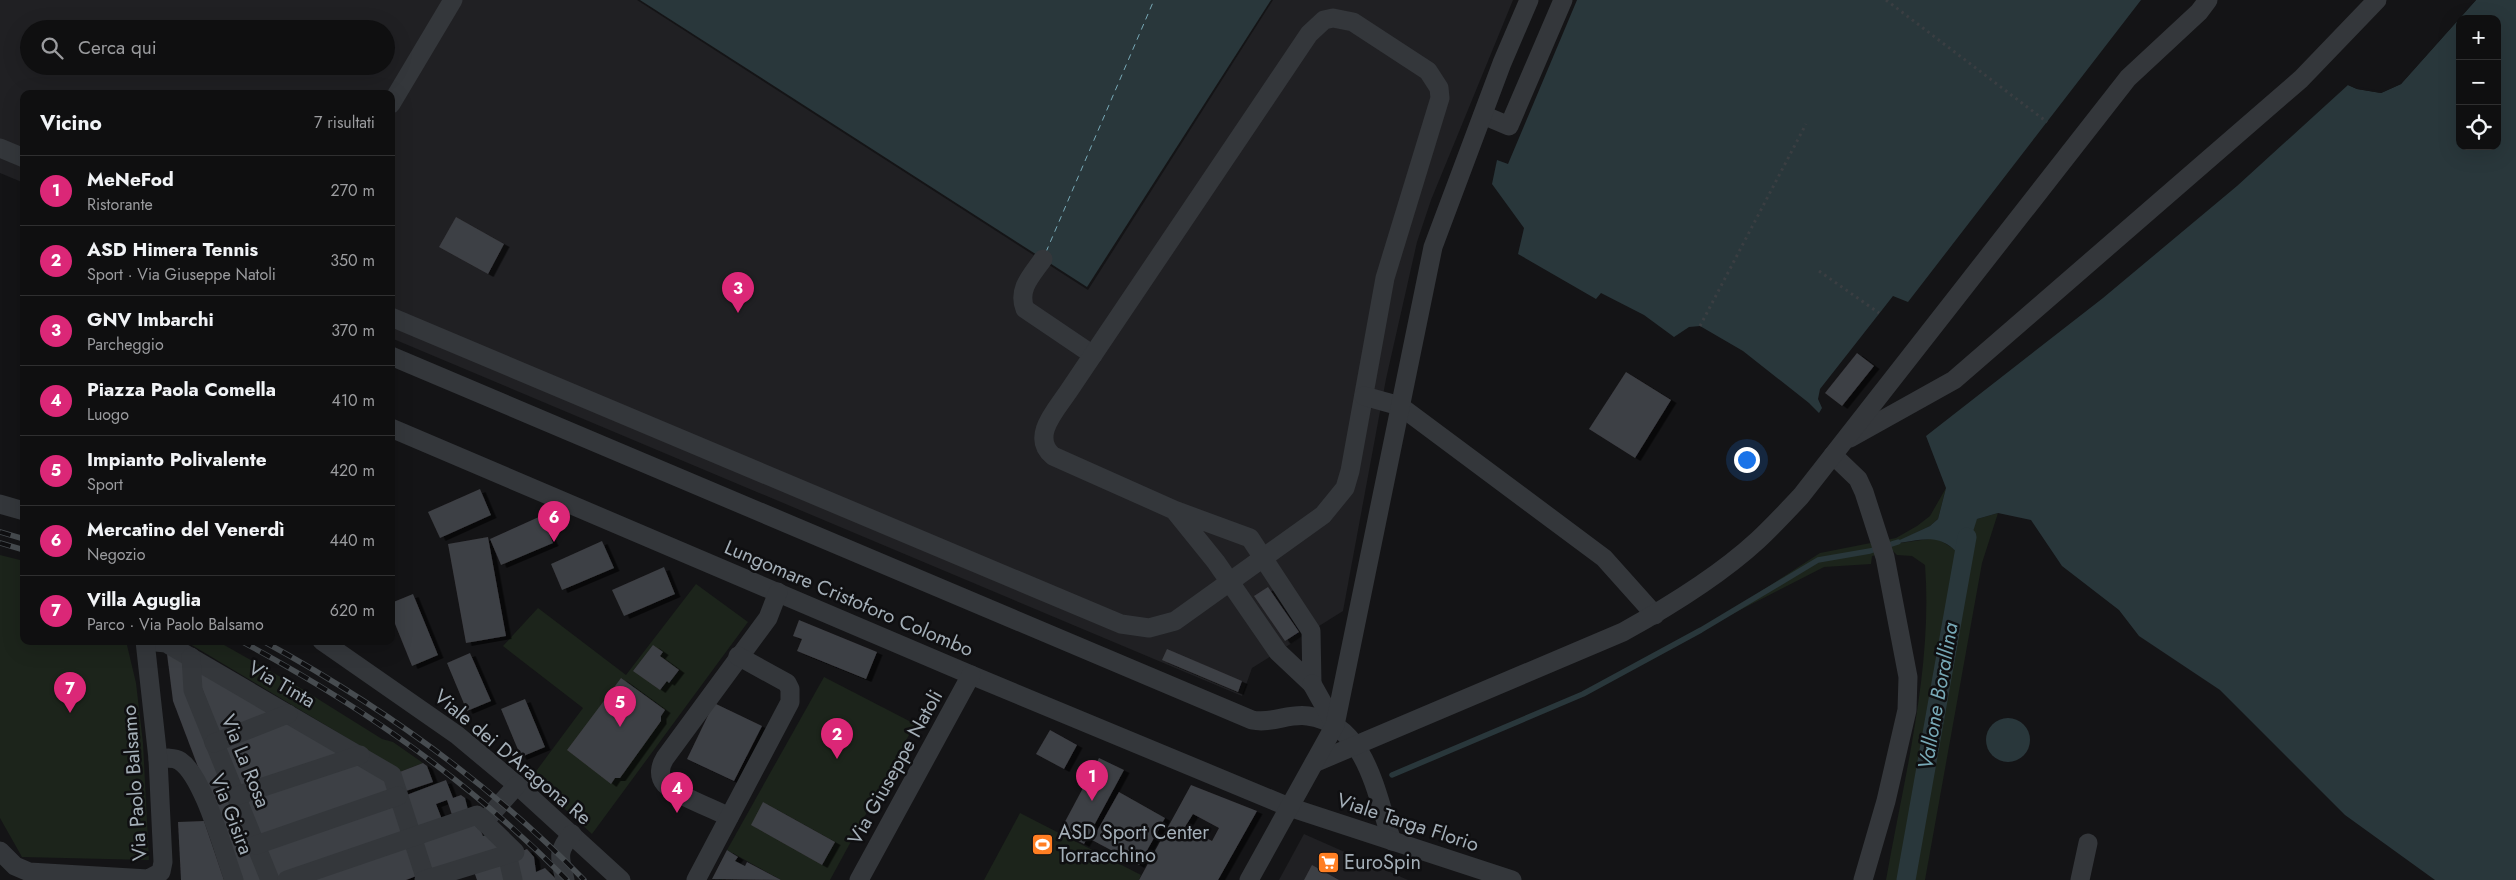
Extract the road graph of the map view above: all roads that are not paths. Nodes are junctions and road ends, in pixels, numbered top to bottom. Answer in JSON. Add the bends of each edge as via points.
{"nodes":[{"id":1,"x":453,"y":0,"type":"edge"},
{"id":2,"x":1530,"y":0,"type":"edge"},
{"id":3,"x":1563,"y":0,"type":"edge"},
{"id":4,"x":2208,"y":0,"type":"edge"},
{"id":5,"x":2377,"y":0,"type":"edge"},
{"id":6,"x":395,"y":97,"type":"edge"},
{"id":7,"x":1483,"y":114,"type":"junction"},
{"id":8,"x":0,"y":148,"type":"edge"},
{"id":9,"x":20,"y":156,"type":"edge"},
{"id":10,"x":1044,"y":259,"type":"dead end"},
{"id":11,"x":395,"y":318,"type":"edge"},
{"id":12,"x":1093,"y":355,"type":"junction"},
{"id":13,"x":395,"y":358,"type":"edge"},
{"id":14,"x":1364,"y":396,"type":"junction"},
{"id":15,"x":1400,"y":406,"type":"junction"},
{"id":16,"x":395,"y":430,"type":"edge"},
{"id":17,"x":1838,"y":449,"type":"junction"},
{"id":18,"x":0,"y":504,"type":"edge"},
{"id":19,"x":20,"y":510,"type":"edge"},
{"id":20,"x":1174,"y":510,"type":"junction"},
{"id":21,"x":1263,"y":558,"type":"junction"},
{"id":22,"x":1230,"y":582,"type":"junction"},
{"id":23,"x":778,"y":592,"type":"junction"},
{"id":24,"x":1654,"y":615,"type":"junction"},
{"id":25,"x":146,"y":645,"type":"edge"},
{"id":26,"x":170,"y":645,"type":"edge"},
{"id":27,"x":328,"y":645,"type":"edge"},
{"id":28,"x":738,"y":656,"type":"junction"},
{"id":29,"x":191,"y":657,"type":"junction"},
{"id":30,"x":971,"y":675,"type":"junction"},
{"id":31,"x":1312,"y":684,"type":"junction"},
{"id":32,"x":288,"y":714,"type":"junction"},
{"id":33,"x":1335,"y":725,"type":"junction"},
{"id":34,"x":214,"y":743,"type":"junction"},
{"id":35,"x":1357,"y":745,"type":"junction"},
{"id":36,"x":360,"y":755,"type":"junction"},
{"id":37,"x":158,"y":759,"type":"junction"},
{"id":38,"x":1314,"y":763,"type":"junction"},
{"id":39,"x":517,"y":785,"type":"junction"},
{"id":40,"x":236,"y":796,"type":"junction"},
{"id":41,"x":398,"y":796,"type":"junction"},
{"id":42,"x":1289,"y":807,"type":"junction"},
{"id":43,"x":729,"y":817,"type":"junction"},
{"id":44,"x":484,"y":822,"type":"junction"},
{"id":45,"x":572,"y":834,"type":"junction"},
{"id":46,"x":412,"y":836,"type":"junction"},
{"id":47,"x":1392,"y":841,"type":"junction"},
{"id":48,"x":2088,"y":843,"type":"dead end"},
{"id":49,"x":256,"y":845,"type":"junction"},
{"id":50,"x":0,"y":851,"type":"edge"},
{"id":51,"x":511,"y":853,"type":"junction"},
{"id":52,"x":470,"y":873,"type":"edge"},
{"id":53,"x":159,"y":878,"type":"edge"},
{"id":54,"x":234,"y":880,"type":"edge"},
{"id":55,"x":270,"y":880,"type":"edge"},
{"id":56,"x":287,"y":880,"type":"edge"},
{"id":57,"x":425,"y":880,"type":"edge"},
{"id":58,"x":512,"y":880,"type":"edge"},
{"id":59,"x":565,"y":880,"type":"edge"},
{"id":60,"x":621,"y":880,"type":"edge"},
{"id":61,"x":696,"y":880,"type":"edge"},
{"id":62,"x":860,"y":880,"type":"edge"},
{"id":63,"x":1249,"y":880,"type":"edge"},
{"id":64,"x":1512,"y":880,"type":"edge"},
{"id":65,"x":1862,"y":880,"type":"edge"},
{"id":66,"x":2080,"y":880,"type":"edge"}],
"edges":[{"from":1,"to":6,"type":"street"},
{"from":2,"to":7,"type":"street"},
{"from":3,"to":7,"type":"street","via":[[1510,126]]},
{"from":4,"to":17,"type":"street","via":[[2128,78]]},
{"from":5,"to":17,"type":"street","via":[[2301,79],[1954,380]]},
{"from":7,"to":15,"type":"street","via":[[1433,247]]},
{"from":8,"to":9,"type":"street"},
{"from":10,"to":12,"type":"street","via":[[1023,289],[1025,309]]},
{"from":11,"to":22,"type":"street","via":[[1121,624],[1150,628],[1175,621]]},
{"from":12,"to":14,"type":"street","via":[[1309,34],[1324,20],[1343,19],[1428,71],[1435,79],[1440,98],[1385,278]]},
{"from":12,"to":20,"type":"street","via":[[1046,428],[1043,434],[1045,446],[1053,456]]},
{"from":13,"to":33,"type":"street","via":[[1252,720],[1308,716]]},
{"from":14,"to":15,"type":"street"},
{"from":14,"to":21,"type":"street","via":[[1345,488],[1323,515]]},
{"from":15,"to":24,"type":"street","via":[[1604,558]]},
{"from":15,"to":33,"type":"street"},
{"from":16,"to":23,"type":"street","name":"Lungomare Cristoforo Colombo"},
{"from":17,"to":24,"type":"street","via":[[1801,496],[1758,540]]},
{"from":17,"to":65,"type":"street","via":[[1858,479],[1885,557],[1908,678],[1906,710],[1886,801]]},
{"from":18,"to":19,"type":"street"},
{"from":20,"to":21,"type":"street","via":[[1250,538]]},
{"from":20,"to":22,"type":"street"},
{"from":21,"to":22,"type":"street"},
{"from":21,"to":31,"type":"street","via":[[1311,631]]},
{"from":22,"to":31,"type":"street","via":[[1278,652]]},
{"from":23,"to":28,"type":"street","via":[[768,618]]},
{"from":23,"to":30,"type":"street","name":"Lungomare Cristoforo Colombo"},
{"from":24,"to":35,"type":"street","via":[[1623,632]]},
{"from":25,"to":37,"type":"street","name":"Via Paolo Balsamo"},
{"from":26,"to":29,"type":"street","name":"Via Tinta"},
{"from":27,"to":39,"type":"street","name":"Viale dei D'Aragona Re","via":[[457,735]]},
{"from":28,"to":43,"type":"street","via":[[782,679],[791,695]]},
{"from":28,"to":43,"type":"street","via":[[660,768],[662,779],[670,788]]},
{"from":29,"to":32,"type":"street","name":"Via Tinta"},
{"from":29,"to":34,"type":"street","name":"Via La Rosa","via":[[193,690]]},
{"from":30,"to":42,"type":"street","name":"Lungomare Cristoforo Colombo"},
{"from":30,"to":62,"type":"street","name":"Via Giuseppe Natoli"},
{"from":31,"to":33,"type":"street"},
{"from":32,"to":34,"type":"street"},
{"from":32,"to":36,"type":"street","name":"Via Tinta"},
{"from":33,"to":35,"type":"street"},
{"from":33,"to":38,"type":"street"},
{"from":34,"to":40,"type":"street","name":"Via La Rosa"},
{"from":35,"to":38,"type":"street"},
{"from":35,"to":47,"type":"street"},
{"from":36,"to":40,"type":"street"},
{"from":36,"to":41,"type":"street","name":"Via Tinta","via":[[392,775]]},
{"from":37,"to":53,"type":"street","name":"Via Paolo Balsamo","via":[[163,862]]},
{"from":37,"to":54,"type":"street","name":"Via Gisira","via":[[180,761],[198,780]]},
{"from":38,"to":42,"type":"street"},
{"from":39,"to":44,"type":"street"},
{"from":39,"to":45,"type":"street","name":"Viale dei D'Aragona Re"},
{"from":40,"to":49,"type":"street","name":"Via La Rosa"},
{"from":41,"to":46,"type":"street"},
{"from":41,"to":49,"type":"street"},
{"from":42,"to":47,"type":"street","name":"Viale Targa Florio"},
{"from":42,"to":63,"type":"street"},
{"from":43,"to":61,"type":"street"},
{"from":44,"to":46,"type":"street","via":[[478,815]]},
{"from":44,"to":51,"type":"street"},
{"from":45,"to":59,"type":"street","via":[[560,852]]},
{"from":45,"to":60,"type":"street","name":"Viale dei D'Aragona Re"},
{"from":46,"to":56,"type":"street"},
{"from":46,"to":57,"type":"street"},
{"from":47,"to":64,"type":"street","name":"Viale Targa Florio"},
{"from":48,"to":66,"type":"street"},
{"from":49,"to":55,"type":"street","name":"Via La Rosa"},
{"from":50,"to":53,"type":"street","name":"Via Paolo Balsamo","via":[[16,866],[29,872]]},
{"from":51,"to":52,"type":"street"},
{"from":51,"to":58,"type":"street"},
{"from":52,"to":57,"type":"street"}]}
